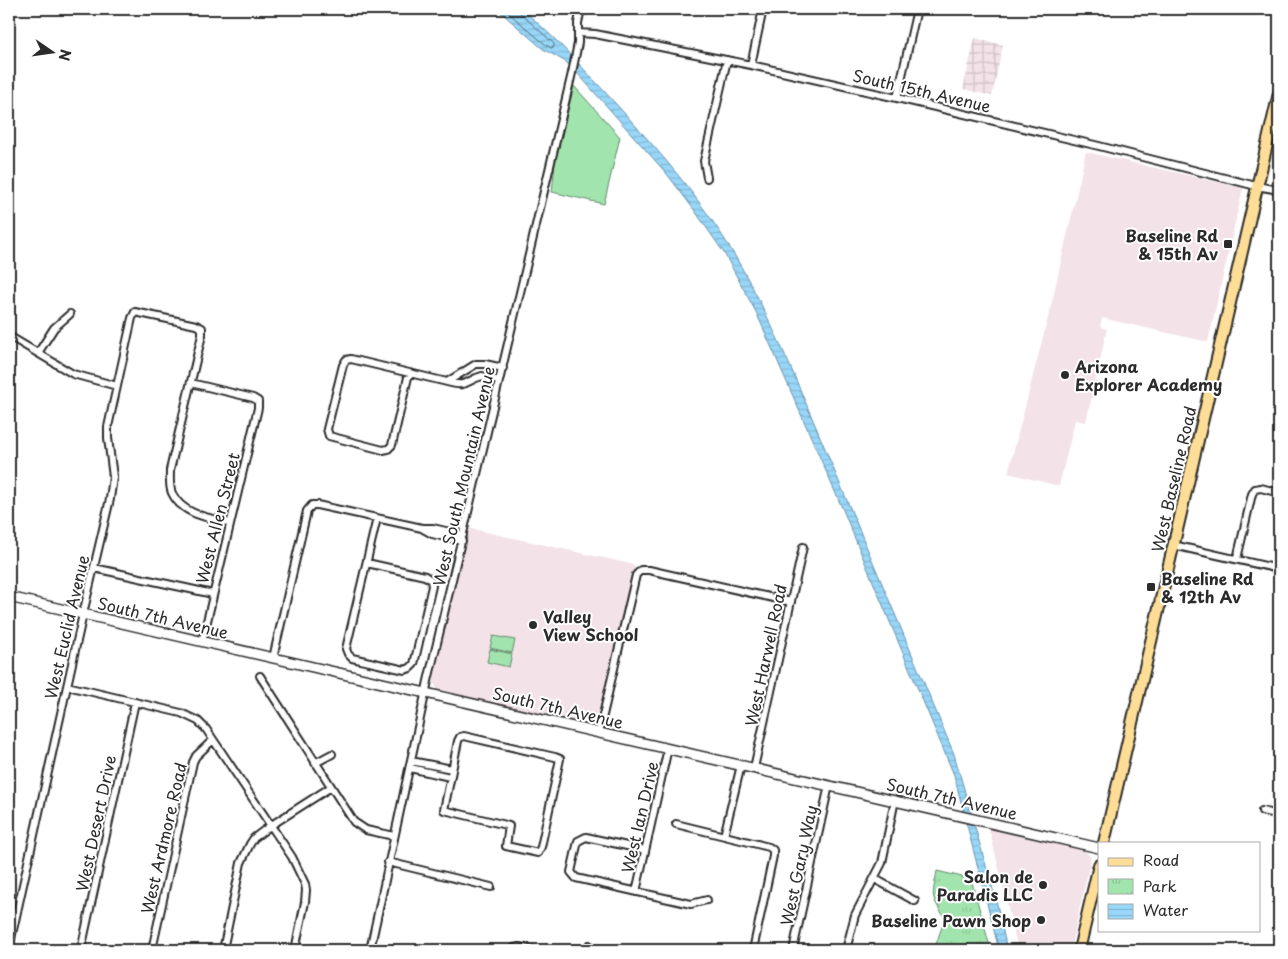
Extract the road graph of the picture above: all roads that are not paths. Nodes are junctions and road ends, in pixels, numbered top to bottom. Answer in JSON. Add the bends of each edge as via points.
{"nodes":[{"id":1,"x":581,"y":9,"type":"edge"},
{"id":2,"x":763,"y":9,"type":"edge"},
{"id":3,"x":917,"y":9,"type":"edge"},
{"id":4,"x":578,"y":33,"type":"junction"},
{"id":5,"x":727,"y":60,"type":"junction"},
{"id":6,"x":751,"y":65,"type":"junction"},
{"id":7,"x":1279,"y":93,"type":"edge"},
{"id":8,"x":897,"y":98,"type":"junction"},
{"id":9,"x":706,"y":178,"type":"dead end"},
{"id":10,"x":1256,"y":186,"type":"junction"},
{"id":11,"x":1279,"y":190,"type":"edge"},
{"id":12,"x":70,"y":314,"type":"dead end"},
{"id":13,"x":9,"y":336,"type":"edge"},
{"id":14,"x":38,"y":353,"type":"junction"},
{"id":15,"x":474,"y":365,"type":"junction"},
{"id":16,"x":503,"y":368,"type":"junction"},
{"id":17,"x":409,"y":373,"type":"junction"},
{"id":18,"x":479,"y":377,"type":"junction"},
{"id":19,"x":500,"y":381,"type":"junction"},
{"id":20,"x":447,"y":382,"type":"junction"},
{"id":21,"x":191,"y":384,"type":"junction"},
{"id":22,"x":117,"y":386,"type":"junction"},
{"id":23,"x":1279,"y":492,"type":"edge"},
{"id":24,"x":377,"y":518,"type":"junction"},
{"id":25,"x":230,"y":523,"type":"junction"},
{"id":26,"x":463,"y":538,"type":"junction"},
{"id":27,"x":1173,"y":544,"type":"junction"},
{"id":28,"x":803,"y":547,"type":"dead end"},
{"id":29,"x":1237,"y":559,"type":"junction"},
{"id":30,"x":367,"y":563,"type":"junction"},
{"id":31,"x":94,"y":568,"type":"junction"},
{"id":32,"x":1279,"y":569,"type":"edge"},
{"id":33,"x":213,"y":594,"type":"junction"},
{"id":34,"x":9,"y":597,"type":"edge"},
{"id":35,"x":791,"y":602,"type":"junction"},
{"id":36,"x":83,"y":614,"type":"junction"},
{"id":37,"x":202,"y":642,"type":"junction"},
{"id":38,"x":273,"y":658,"type":"junction"},
{"id":39,"x":260,"y":676,"type":"dead end"},
{"id":40,"x":67,"y":686,"type":"junction"},
{"id":41,"x":425,"y":692,"type":"junction"},
{"id":42,"x":135,"y":702,"type":"junction"},
{"id":43,"x":599,"y":732,"type":"junction"},
{"id":44,"x":213,"y":740,"type":"junction"},
{"id":45,"x":668,"y":748,"type":"junction"},
{"id":46,"x":332,"y":754,"type":"dead end"},
{"id":47,"x":316,"y":764,"type":"junction"},
{"id":48,"x":410,"y":764,"type":"junction"},
{"id":49,"x":741,"y":765,"type":"junction"},
{"id":50,"x":436,"y":766,"type":"junction"},
{"id":51,"x":754,"y":768,"type":"junction"},
{"id":52,"x":434,"y":773,"type":"junction"},
{"id":53,"x":451,"y":773,"type":"junction"},
{"id":54,"x":829,"y":785,"type":"junction"},
{"id":55,"x":331,"y":787,"type":"junction"},
{"id":56,"x":895,"y":800,"type":"junction"},
{"id":57,"x":1262,"y":811,"type":"dead end"},
{"id":58,"x":1279,"y":815,"type":"edge"},
{"id":59,"x":676,"y":824,"type":"dead end"},
{"id":60,"x":270,"y":826,"type":"junction"},
{"id":61,"x":394,"y":836,"type":"junction"},
{"id":62,"x":724,"y":836,"type":"junction"},
{"id":63,"x":1104,"y":842,"type":"edge"},
{"id":64,"x":1098,"y":848,"type":"edge"},
{"id":65,"x":645,"y":850,"type":"junction"},
{"id":66,"x":388,"y":862,"type":"junction"},
{"id":67,"x":1098,"y":869,"type":"edge"},
{"id":68,"x":875,"y":879,"type":"junction"},
{"id":69,"x":491,"y":887,"type":"dead end"},
{"id":70,"x":636,"y":892,"type":"junction"},
{"id":71,"x":707,"y":900,"type":"dead end"},
{"id":72,"x":915,"y":901,"type":"dead end"},
{"id":73,"x":9,"y":948,"type":"edge"},
{"id":74,"x":513,"y":949,"type":"edge"},
{"id":75,"x":81,"y":950,"type":"edge"},
{"id":76,"x":152,"y":950,"type":"edge"},
{"id":77,"x":223,"y":950,"type":"edge"},
{"id":78,"x":295,"y":950,"type":"edge"},
{"id":79,"x":370,"y":950,"type":"edge"},
{"id":80,"x":533,"y":950,"type":"edge"},
{"id":81,"x":753,"y":950,"type":"edge"},
{"id":82,"x":793,"y":950,"type":"edge"},
{"id":83,"x":846,"y":950,"type":"edge"},
{"id":84,"x":1079,"y":950,"type":"edge"}],
"edges":[{"from":1,"to":4,"type":"street","name":"West South Mountain Avenue"},
{"from":2,"to":6,"type":"street"},
{"from":3,"to":8,"type":"street"},
{"from":4,"to":5,"type":"street","name":"South 15th Avenue"},
{"from":4,"to":16,"type":"street","name":"West South Mountain Avenue","via":[[575,59]]},
{"from":5,"to":6,"type":"street","name":"South 15th Avenue"},
{"from":5,"to":9,"type":"street","via":[[704,161]]},
{"from":6,"to":8,"type":"street","name":"South 15th Avenue"},
{"from":7,"to":10,"type":"main road","name":"West Baseline Road"},
{"from":8,"to":10,"type":"street","name":"South 15th Avenue"},
{"from":10,"to":11,"type":"street","name":"South 15th Avenue"},
{"from":10,"to":27,"type":"main road","name":"West Baseline Road"},
{"from":12,"to":14,"type":"street","via":[[54,328]]},
{"from":13,"to":14,"type":"street"},
{"from":14,"to":22,"type":"street","via":[[73,374]]},
{"from":15,"to":16,"type":"street","via":[[480,363]]},
{"from":15,"to":18,"type":"street"},
{"from":15,"to":20,"type":"street"},
{"from":16,"to":19,"type":"street","name":"West South Mountain Avenue"},
{"from":17,"to":17,"type":"street","via":[[392,445],[388,449],[328,434],[346,360]]},
{"from":17,"to":20,"type":"street"},
{"from":18,"to":19,"type":"street"},
{"from":18,"to":20,"type":"street","via":[[461,385]]},
{"from":19,"to":26,"type":"street","name":"West South Mountain Avenue"},
{"from":21,"to":22,"type":"street","name":"West Euclid Avenue","via":[[202,328],[135,312]]},
{"from":21,"to":25,"type":"street","via":[[170,470],[172,493],[188,511]]},
{"from":21,"to":25,"type":"street","name":"West Allen Street","via":[[258,401]]},
{"from":22,"to":31,"type":"street","name":"West Euclid Avenue","via":[[108,427],[112,487]]},
{"from":23,"to":29,"type":"street","via":[[1261,488],[1252,494]]},
{"from":24,"to":26,"type":"street","via":[[422,528],[432,534],[438,532]]},
{"from":24,"to":30,"type":"street"},
{"from":24,"to":38,"type":"street","via":[[317,505],[307,510]]},
{"from":25,"to":33,"type":"street","name":"West Allen Street"},
{"from":26,"to":41,"type":"street","name":"West South Mountain Avenue"},
{"from":27,"to":29,"type":"street"},
{"from":27,"to":63,"type":"main road","name":"West Baseline Road"},
{"from":28,"to":35,"type":"street","name":"West Harwell Road"},
{"from":29,"to":32,"type":"street"},
{"from":30,"to":30,"type":"street","via":[[431,580],[414,664],[405,670],[352,658],[346,649]]},
{"from":31,"to":33,"type":"street"},
{"from":31,"to":36,"type":"street","name":"West Euclid Avenue"},
{"from":33,"to":37,"type":"street","name":"West Allen Street"},
{"from":34,"to":36,"type":"street","name":"South 7th Avenue"},
{"from":35,"to":43,"type":"street","via":[[641,570],[636,576]]},
{"from":35,"to":51,"type":"street","name":"West Harwell Road"},
{"from":36,"to":37,"type":"street","name":"South 7th Avenue"},
{"from":36,"to":40,"type":"street","name":"West Euclid Avenue"},
{"from":37,"to":38,"type":"street","name":"South 7th Avenue"},
{"from":38,"to":41,"type":"street","name":"South 7th Avenue"},
{"from":39,"to":47,"type":"street"},
{"from":40,"to":42,"type":"street"},
{"from":40,"to":73,"type":"street","name":"West Euclid Avenue"},
{"from":41,"to":43,"type":"street","name":"South 7th Avenue"},
{"from":41,"to":48,"type":"street","name":"West South Mountain Avenue"},
{"from":42,"to":44,"type":"street","via":[[190,716]]},
{"from":42,"to":75,"type":"street","name":"West Desert Drive"},
{"from":43,"to":45,"type":"street","name":"South 7th Avenue"},
{"from":44,"to":60,"type":"street"},
{"from":44,"to":76,"type":"street","name":"West Ardmore Road","via":[[193,762]]},
{"from":45,"to":49,"type":"street","name":"South 7th Avenue"},
{"from":45,"to":65,"type":"street","name":"West Ian Drive"},
{"from":46,"to":47,"type":"street"},
{"from":47,"to":55,"type":"street"},
{"from":48,"to":50,"type":"street"},
{"from":48,"to":52,"type":"street"},
{"from":48,"to":61,"type":"street","name":"West South Mountain Avenue"},
{"from":49,"to":51,"type":"street","name":"South 7th Avenue"},
{"from":49,"to":62,"type":"street"},
{"from":50,"to":52,"type":"street"},
{"from":50,"to":53,"type":"street"},
{"from":51,"to":54,"type":"street","name":"South 7th Avenue"},
{"from":52,"to":53,"type":"street"},
{"from":53,"to":53,"type":"street","via":[[444,810],[509,826],[506,846],[538,853],[560,759],[464,736],[460,737]]},
{"from":54,"to":56,"type":"street","name":"South 7th Avenue"},
{"from":54,"to":82,"type":"street","name":"West Gary Way"},
{"from":55,"to":60,"type":"street"},
{"from":55,"to":61,"type":"street","via":[[357,824],[366,830]]},
{"from":56,"to":64,"type":"street","name":"South 7th Avenue"},
{"from":56,"to":68,"type":"street","via":[[882,862]]},
{"from":57,"to":58,"type":"street"},
{"from":59,"to":62,"type":"street"},
{"from":60,"to":77,"type":"street","via":[[254,838],[243,856]]},
{"from":60,"to":78,"type":"street","via":[[292,857],[306,890]]},
{"from":61,"to":66,"type":"street","name":"West South Mountain Avenue"},
{"from":62,"to":81,"type":"street","via":[[769,846],[773,850]]},
{"from":65,"to":70,"type":"street","name":"West Ian Drive"},
{"from":65,"to":70,"type":"street","via":[[582,838],[578,841],[571,872],[576,878]]},
{"from":66,"to":69,"type":"street"},
{"from":66,"to":79,"type":"street","name":"West South Mountain Avenue"},
{"from":67,"to":84,"type":"main road"},
{"from":68,"to":72,"type":"street"},
{"from":68,"to":83,"type":"street","via":[[855,916]]},
{"from":70,"to":71,"type":"street","via":[[691,904]]},
{"from":74,"to":80,"type":"street"}]}
